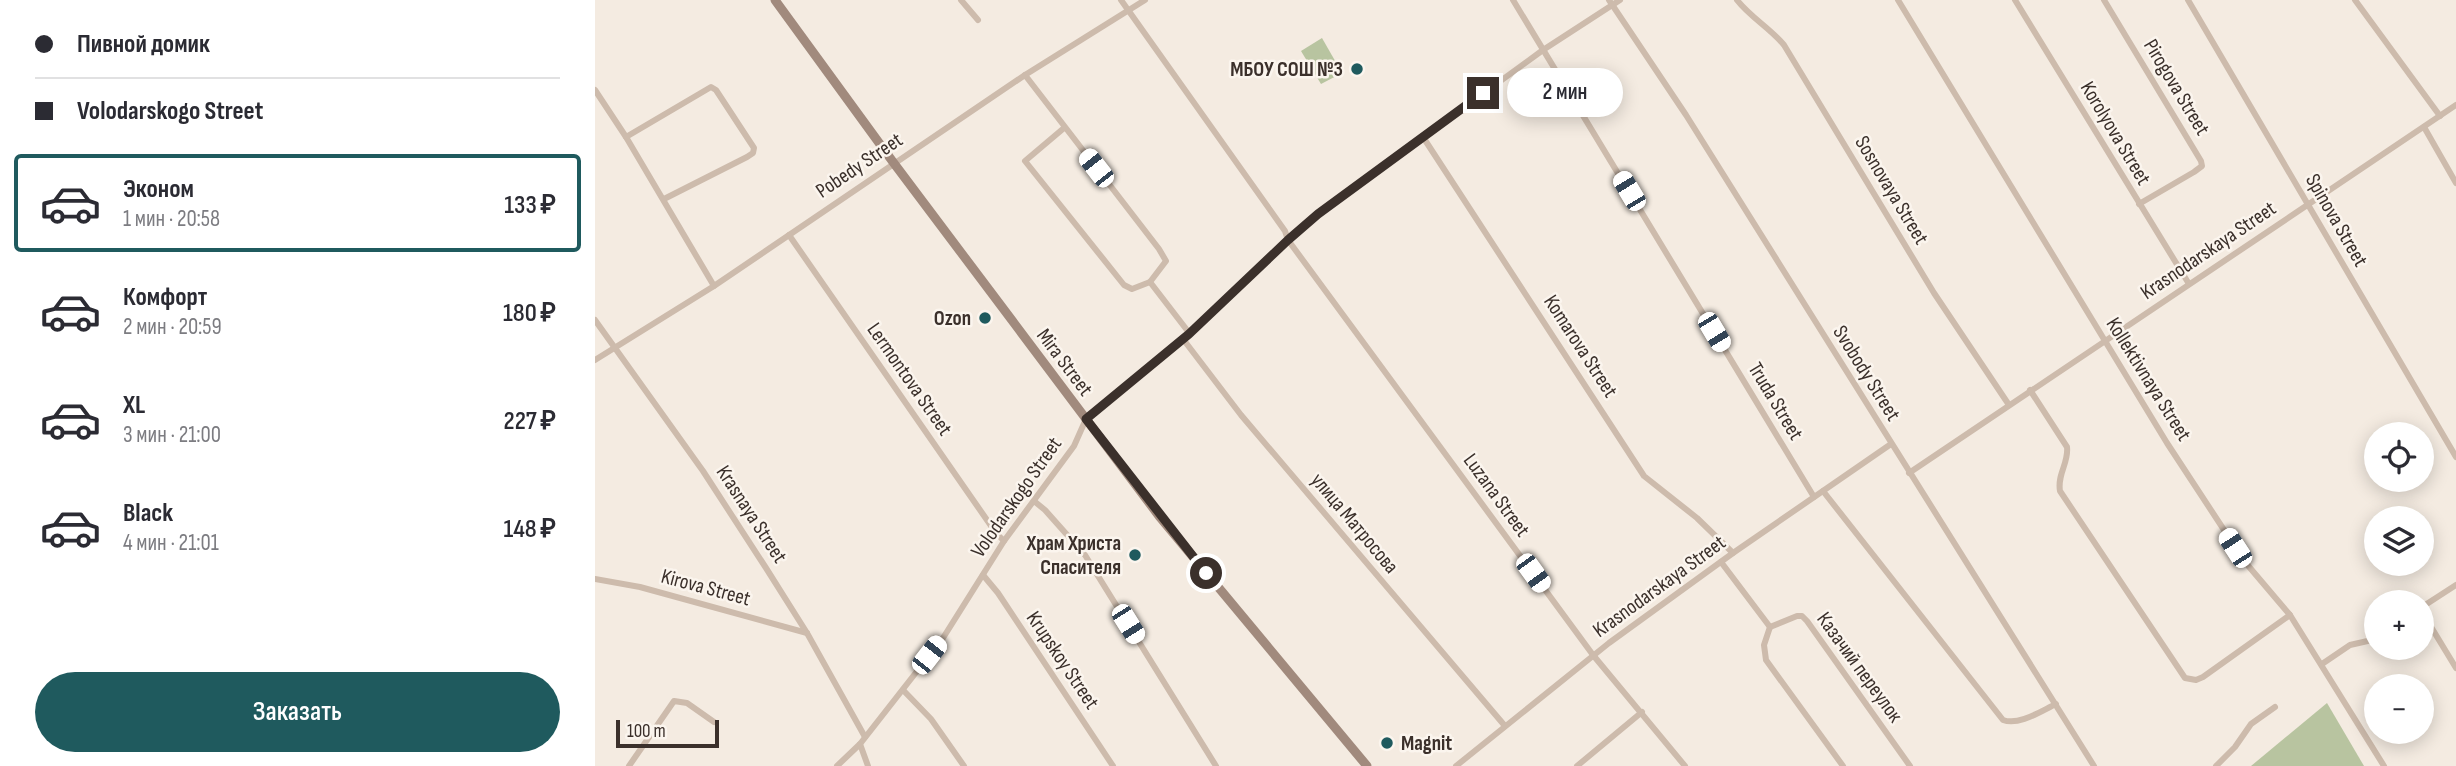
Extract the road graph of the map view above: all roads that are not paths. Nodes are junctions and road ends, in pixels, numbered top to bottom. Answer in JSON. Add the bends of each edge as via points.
{"nodes":[{"id":1,"x":775,"y":0,"type":"edge"},
{"id":2,"x":961,"y":0,"type":"edge"},
{"id":3,"x":1121,"y":0,"type":"edge"},
{"id":4,"x":1145,"y":0,"type":"edge"},
{"id":5,"x":1513,"y":0,"type":"edge"},
{"id":6,"x":1620,"y":0,"type":"edge"},
{"id":7,"x":1737,"y":0,"type":"edge"},
{"id":8,"x":1898,"y":0,"type":"edge"},
{"id":9,"x":2015,"y":0,"type":"edge"},
{"id":10,"x":2104,"y":0,"type":"edge"},
{"id":11,"x":2188,"y":0,"type":"edge"},
{"id":12,"x":2355,"y":0,"type":"edge"},
{"id":13,"x":1611,"y":2,"type":"edge"},
{"id":14,"x":1129,"y":11,"type":"junction"},
{"id":15,"x":978,"y":20,"type":"dead end"},
{"id":16,"x":1543,"y":50,"type":"junction"},
{"id":17,"x":1025,"y":75,"type":"junction"},
{"id":18,"x":595,"y":90,"type":"edge"},
{"id":19,"x":2456,"y":105,"type":"edge"},
{"id":20,"x":2440,"y":116,"type":"junction"},
{"id":21,"x":2424,"y":127,"type":"junction"},
{"id":22,"x":1064,"y":128,"type":"junction"},
{"id":23,"x":627,"y":137,"type":"junction"},
{"id":24,"x":1423,"y":137,"type":"junction"},
{"id":25,"x":893,"y":162,"type":"junction"},
{"id":26,"x":2456,"y":183,"type":"edge"},
{"id":27,"x":664,"y":199,"type":"junction"},
{"id":28,"x":2139,"y":204,"type":"junction"},
{"id":29,"x":2308,"y":205,"type":"junction"},
{"id":30,"x":789,"y":235,"type":"junction"},
{"id":31,"x":1288,"y":240,"type":"junction"},
{"id":32,"x":1150,"y":282,"type":"junction"},
{"id":33,"x":2189,"y":284,"type":"junction"},
{"id":34,"x":714,"y":286,"type":"junction"},
{"id":35,"x":595,"y":320,"type":"edge"},
{"id":36,"x":1189,"y":334,"type":"junction"},
{"id":37,"x":1183,"y":339,"type":"junction"},
{"id":38,"x":2104,"y":340,"type":"junction"},
{"id":39,"x":615,"y":348,"type":"junction"},
{"id":40,"x":595,"y":360,"type":"edge"},
{"id":41,"x":2030,"y":390,"type":"junction"},
{"id":42,"x":2009,"y":405,"type":"junction"},
{"id":43,"x":1086,"y":419,"type":"junction"},
{"id":44,"x":1891,"y":444,"type":"junction"},
{"id":45,"x":2456,"y":457,"type":"edge"},
{"id":46,"x":1909,"y":472,"type":"junction"},
{"id":47,"x":1823,"y":491,"type":"junction"},
{"id":48,"x":1814,"y":497,"type":"junction"},
{"id":49,"x":1034,"y":501,"type":"junction"},
{"id":50,"x":1004,"y":541,"type":"junction"},
{"id":51,"x":1733,"y":553,"type":"junction"},
{"id":52,"x":1721,"y":562,"type":"junction"},
{"id":53,"x":983,"y":575,"type":"junction"},
{"id":54,"x":595,"y":579,"type":"edge"},
{"id":55,"x":2456,"y":585,"type":"edge"},
{"id":56,"x":2434,"y":601,"type":"edge"},
{"id":57,"x":2290,"y":615,"type":"junction"},
{"id":58,"x":1770,"y":627,"type":"junction"},
{"id":59,"x":2434,"y":630,"type":"edge"},
{"id":60,"x":807,"y":633,"type":"junction"},
{"id":61,"x":2364,"y":642,"type":"edge"},
{"id":62,"x":1593,"y":655,"type":"junction"},
{"id":63,"x":2322,"y":664,"type":"junction"},
{"id":64,"x":2456,"y":668,"type":"edge"},
{"id":65,"x":903,"y":690,"type":"junction"},
{"id":66,"x":2056,"y":704,"type":"junction"},
{"id":67,"x":2275,"y":706,"type":"dead end"},
{"id":68,"x":1642,"y":712,"type":"junction"},
{"id":69,"x":714,"y":722,"type":"dead end"},
{"id":70,"x":1505,"y":726,"type":"junction"},
{"id":71,"x":865,"y":737,"type":"junction"},
{"id":72,"x":860,"y":744,"type":"junction"},
{"id":73,"x":629,"y":766,"type":"edge"},
{"id":74,"x":837,"y":766,"type":"edge"},
{"id":75,"x":867,"y":766,"type":"edge"},
{"id":76,"x":964,"y":766,"type":"edge"},
{"id":77,"x":1113,"y":766,"type":"edge"},
{"id":78,"x":1216,"y":766,"type":"edge"},
{"id":79,"x":1367,"y":766,"type":"edge"},
{"id":80,"x":1456,"y":766,"type":"edge"},
{"id":81,"x":1577,"y":766,"type":"edge"},
{"id":82,"x":1685,"y":766,"type":"edge"},
{"id":83,"x":1843,"y":766,"type":"edge"},
{"id":84,"x":1910,"y":766,"type":"edge"},
{"id":85,"x":2094,"y":766,"type":"edge"},
{"id":86,"x":2216,"y":766,"type":"edge"},
{"id":87,"x":2384,"y":766,"type":"edge"}],
"edges":[{"from":1,"to":25,"type":"main road","name":"Mira Street"},
{"from":2,"to":15,"type":"street"},
{"from":3,"to":14,"type":"street"},
{"from":4,"to":14,"type":"street","name":"Pobedy Street"},
{"from":5,"to":16,"type":"street","name":"Truda Street"},
{"from":6,"to":13,"type":"street","name":"Volodarskogo Street"},
{"from":7,"to":42,"type":"street","name":"Sosnovaya Street","via":[[1784,45],[1934,293]]},
{"from":8,"to":38,"type":"street","name":"Kollektivnaya Street"},
{"from":9,"to":28,"type":"street","name":"Korolyova Street"},
{"from":10,"to":28,"type":"street","name":"Pirogova Street","via":[[2201,161],[2194,172]]},
{"from":11,"to":29,"type":"street","name":"Spinova Street"},
{"from":12,"to":20,"type":"street"},
{"from":13,"to":16,"type":"street","name":"Volodarskogo Street"},
{"from":13,"to":44,"type":"street","name":"Svobody Street"},
{"from":14,"to":17,"type":"street","name":"Pobedy Street"},
{"from":14,"to":31,"type":"street","name":"Luzana Street"},
{"from":16,"to":24,"type":"street","name":"Volodarskogo Street"},
{"from":16,"to":48,"type":"street","name":"Truda Street"},
{"from":17,"to":22,"type":"street"},
{"from":17,"to":25,"type":"street","name":"Pobedy Street"},
{"from":18,"to":23,"type":"street"},
{"from":19,"to":20,"type":"street","name":"Krasnodarskaya Street"},
{"from":20,"to":21,"type":"street","name":"Krasnodarskaya Street"},
{"from":21,"to":26,"type":"street"},
{"from":21,"to":29,"type":"street","name":"Krasnodarskaya Street"},
{"from":22,"to":32,"type":"street","via":[[1159,249],[1165,261]]},
{"from":22,"to":32,"type":"street","via":[[1025,161],[1124,285],[1132,289]]},
{"from":23,"to":27,"type":"street"},
{"from":23,"to":27,"type":"street","via":[[711,87],[754,148],[747,157]]},
{"from":24,"to":31,"type":"street","name":"Volodarskogo Street"},
{"from":24,"to":51,"type":"street","name":"Komarova Street","via":[[1644,475]]},
{"from":25,"to":30,"type":"street","name":"Pobedy Street"},
{"from":25,"to":43,"type":"main road","name":"Mira Street"},
{"from":27,"to":34,"type":"street"},
{"from":28,"to":33,"type":"street","name":"Korolyova Street"},
{"from":29,"to":33,"type":"street","name":"Krasnodarskaya Street"},
{"from":29,"to":45,"type":"street","name":"Spinova Street"},
{"from":30,"to":34,"type":"street","name":"Pobedy Street"},
{"from":30,"to":50,"type":"street","name":"Lermontova Street"},
{"from":31,"to":36,"type":"street","name":"Volodarskogo Street"},
{"from":31,"to":62,"type":"street","name":"Luzana Street"},
{"from":32,"to":36,"type":"street"},
{"from":33,"to":38,"type":"street","name":"Krasnodarskaya Street"},
{"from":34,"to":39,"type":"street","name":"Pobedy Street"},
{"from":35,"to":39,"type":"street","name":"Krasnaya Street"},
{"from":36,"to":37,"type":"street","name":"Volodarskogo Street"},
{"from":37,"to":43,"type":"street","name":"Volodarskogo Street"},
{"from":37,"to":70,"type":"street","name":"улица Матросова","via":[[1241,415]]},
{"from":38,"to":41,"type":"street","name":"Krasnodarskaya Street"},
{"from":38,"to":57,"type":"street","name":"Kollektivnaya Street","via":[[2235,548]]},
{"from":39,"to":40,"type":"street","name":"Pobedy Street"},
{"from":39,"to":60,"type":"street","name":"Krasnaya Street","via":[[703,471]]},
{"from":41,"to":42,"type":"street","name":"Krasnodarskaya Street"},
{"from":41,"to":57,"type":"street","via":[[2067,447],[2069,458],[2058,481],[2060,491],[2185,678],[2203,677]]},
{"from":42,"to":46,"type":"street","name":"Krasnodarskaya Street"},
{"from":43,"to":49,"type":"street","name":"Volodarskogo Street","via":[[1074,446]]},
{"from":43,"to":79,"type":"main road","name":"Mira Street"},
{"from":44,"to":46,"type":"street","name":"Svobody Street"},
{"from":44,"to":47,"type":"street","name":"Krasnodarskaya Street"},
{"from":46,"to":66,"type":"street","name":"Svobody Street"},
{"from":47,"to":48,"type":"street","name":"Krasnodarskaya Street"},
{"from":47,"to":66,"type":"street","via":[[2003,720],[2019,721]]},
{"from":48,"to":51,"type":"street","name":"Krasnodarskaya Street"},
{"from":49,"to":50,"type":"street","name":"Volodarskogo Street"},
{"from":49,"to":78,"type":"street","via":[[1084,555]]},
{"from":50,"to":53,"type":"street","name":"Volodarskogo Street"},
{"from":51,"to":52,"type":"street","name":"Krasnodarskaya Street"},
{"from":52,"to":58,"type":"street"},
{"from":52,"to":62,"type":"street","name":"Krasnodarskaya Street"},
{"from":53,"to":65,"type":"street","name":"Volodarskogo Street"},
{"from":53,"to":77,"type":"street","name":"Krupskoy Street"},
{"from":54,"to":60,"type":"street","name":"Kirova Street"},
{"from":55,"to":56,"type":"street"},
{"from":57,"to":63,"type":"street","name":"Kollektivnaya Street"},
{"from":58,"to":83,"type":"street","via":[[1764,645],[1766,660]]},
{"from":58,"to":84,"type":"street","name":"Казачий переулок","via":[[1802,616]]},
{"from":59,"to":64,"type":"street"},
{"from":60,"to":71,"type":"street","name":"Krasnaya Street"},
{"from":61,"to":63,"type":"street","via":[[2350,645]]},
{"from":62,"to":68,"type":"street","name":"Luzana Street"},
{"from":62,"to":70,"type":"street","name":"Krasnodarskaya Street"},
{"from":63,"to":87,"type":"street","name":"Kollektivnaya Street"},
{"from":65,"to":71,"type":"street","name":"Volodarskogo Street"},
{"from":65,"to":76,"type":"street","via":[[931,719]]},
{"from":66,"to":85,"type":"street","name":"Svobody Street"},
{"from":67,"to":86,"type":"street","via":[[2251,724]]},
{"from":68,"to":81,"type":"street"},
{"from":68,"to":82,"type":"street","name":"Luzana Street"},
{"from":69,"to":73,"type":"street","via":[[674,701]]},
{"from":70,"to":80,"type":"street","name":"Krasnodarskaya Street"},
{"from":71,"to":72,"type":"street","name":"Volodarskogo Street"},
{"from":72,"to":74,"type":"street","name":"Volodarskogo Street"},
{"from":72,"to":75,"type":"street"}]}
